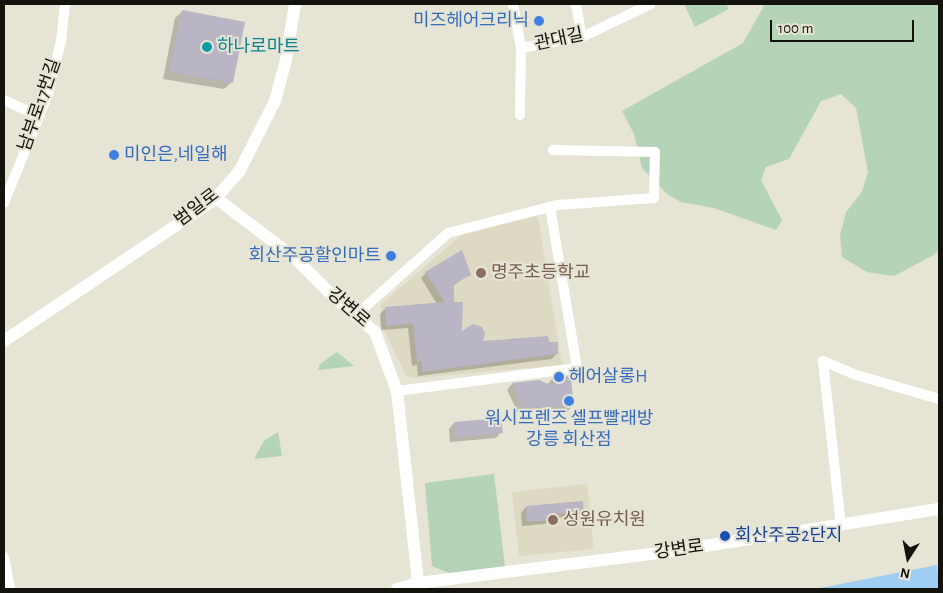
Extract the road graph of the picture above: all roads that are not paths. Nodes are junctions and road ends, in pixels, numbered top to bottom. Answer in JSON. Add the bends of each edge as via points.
{"nodes":[{"id":1,"x":65,"y":4,"type":"edge"},
{"id":2,"x":295,"y":4,"type":"edge"},
{"id":3,"x":513,"y":4,"type":"edge"},
{"id":4,"x":576,"y":4,"type":"edge"},
{"id":5,"x":651,"y":4,"type":"edge"},
{"id":6,"x":582,"y":37,"type":"junction"},
{"id":7,"x":521,"y":48,"type":"junction"},
{"id":8,"x":4,"y":100,"type":"edge"},
{"id":9,"x":520,"y":115,"type":"dead end"},
{"id":10,"x":39,"y":116,"type":"junction"},
{"id":11,"x":553,"y":150,"type":"dead end"},
{"id":12,"x":216,"y":198,"type":"junction"},
{"id":13,"x":4,"y":203,"type":"edge"},
{"id":14,"x":550,"y":207,"type":"junction"},
{"id":15,"x":360,"y":319,"type":"junction"},
{"id":16,"x":4,"y":341,"type":"edge"},
{"id":17,"x":396,"y":391,"type":"junction"},
{"id":18,"x":939,"y":399,"type":"edge"},
{"id":19,"x":939,"y":509,"type":"edge"},
{"id":20,"x":841,"y":526,"type":"junction"},
{"id":21,"x":4,"y":557,"type":"edge"},
{"id":22,"x":418,"y":586,"type":"edge"},
{"id":23,"x":10,"y":589,"type":"edge"},
{"id":24,"x":397,"y":589,"type":"edge"}],
"edges":[{"from":1,"to":10,"type":"street","name":"남부로17번길","via":[[61,41]]},
{"from":2,"to":12,"type":"street","name":"범일로","via":[[275,101],[239,172]]},
{"from":3,"to":7,"type":"street"},
{"from":4,"to":6,"type":"street"},
{"from":5,"to":6,"type":"street","name":"관대길"},
{"from":6,"to":7,"type":"street","name":"관대길"},
{"from":7,"to":9,"type":"street"},
{"from":8,"to":10,"type":"street"},
{"from":10,"to":13,"type":"street","name":"남부로17번길"},
{"from":11,"to":14,"type":"street","via":[[655,152],[654,198]]},
{"from":12,"to":15,"type":"street","name":"강변로","via":[[296,259]]},
{"from":12,"to":16,"type":"street","name":"범일로"},
{"from":14,"to":15,"type":"street","via":[[448,233],[365,307]]},
{"from":14,"to":17,"type":"street","via":[[576,368]]},
{"from":15,"to":17,"type":"street","name":"강변로","via":[[375,332]]},
{"from":17,"to":22,"type":"street","name":"강변로"},
{"from":18,"to":20,"type":"street","via":[[853,374],[823,361]]},
{"from":19,"to":20,"type":"street","name":"강변로"},
{"from":20,"to":22,"type":"street","name":"강변로"},
{"from":21,"to":23,"type":"street"},
{"from":22,"to":24,"type":"street","name":"강변로"}]}
